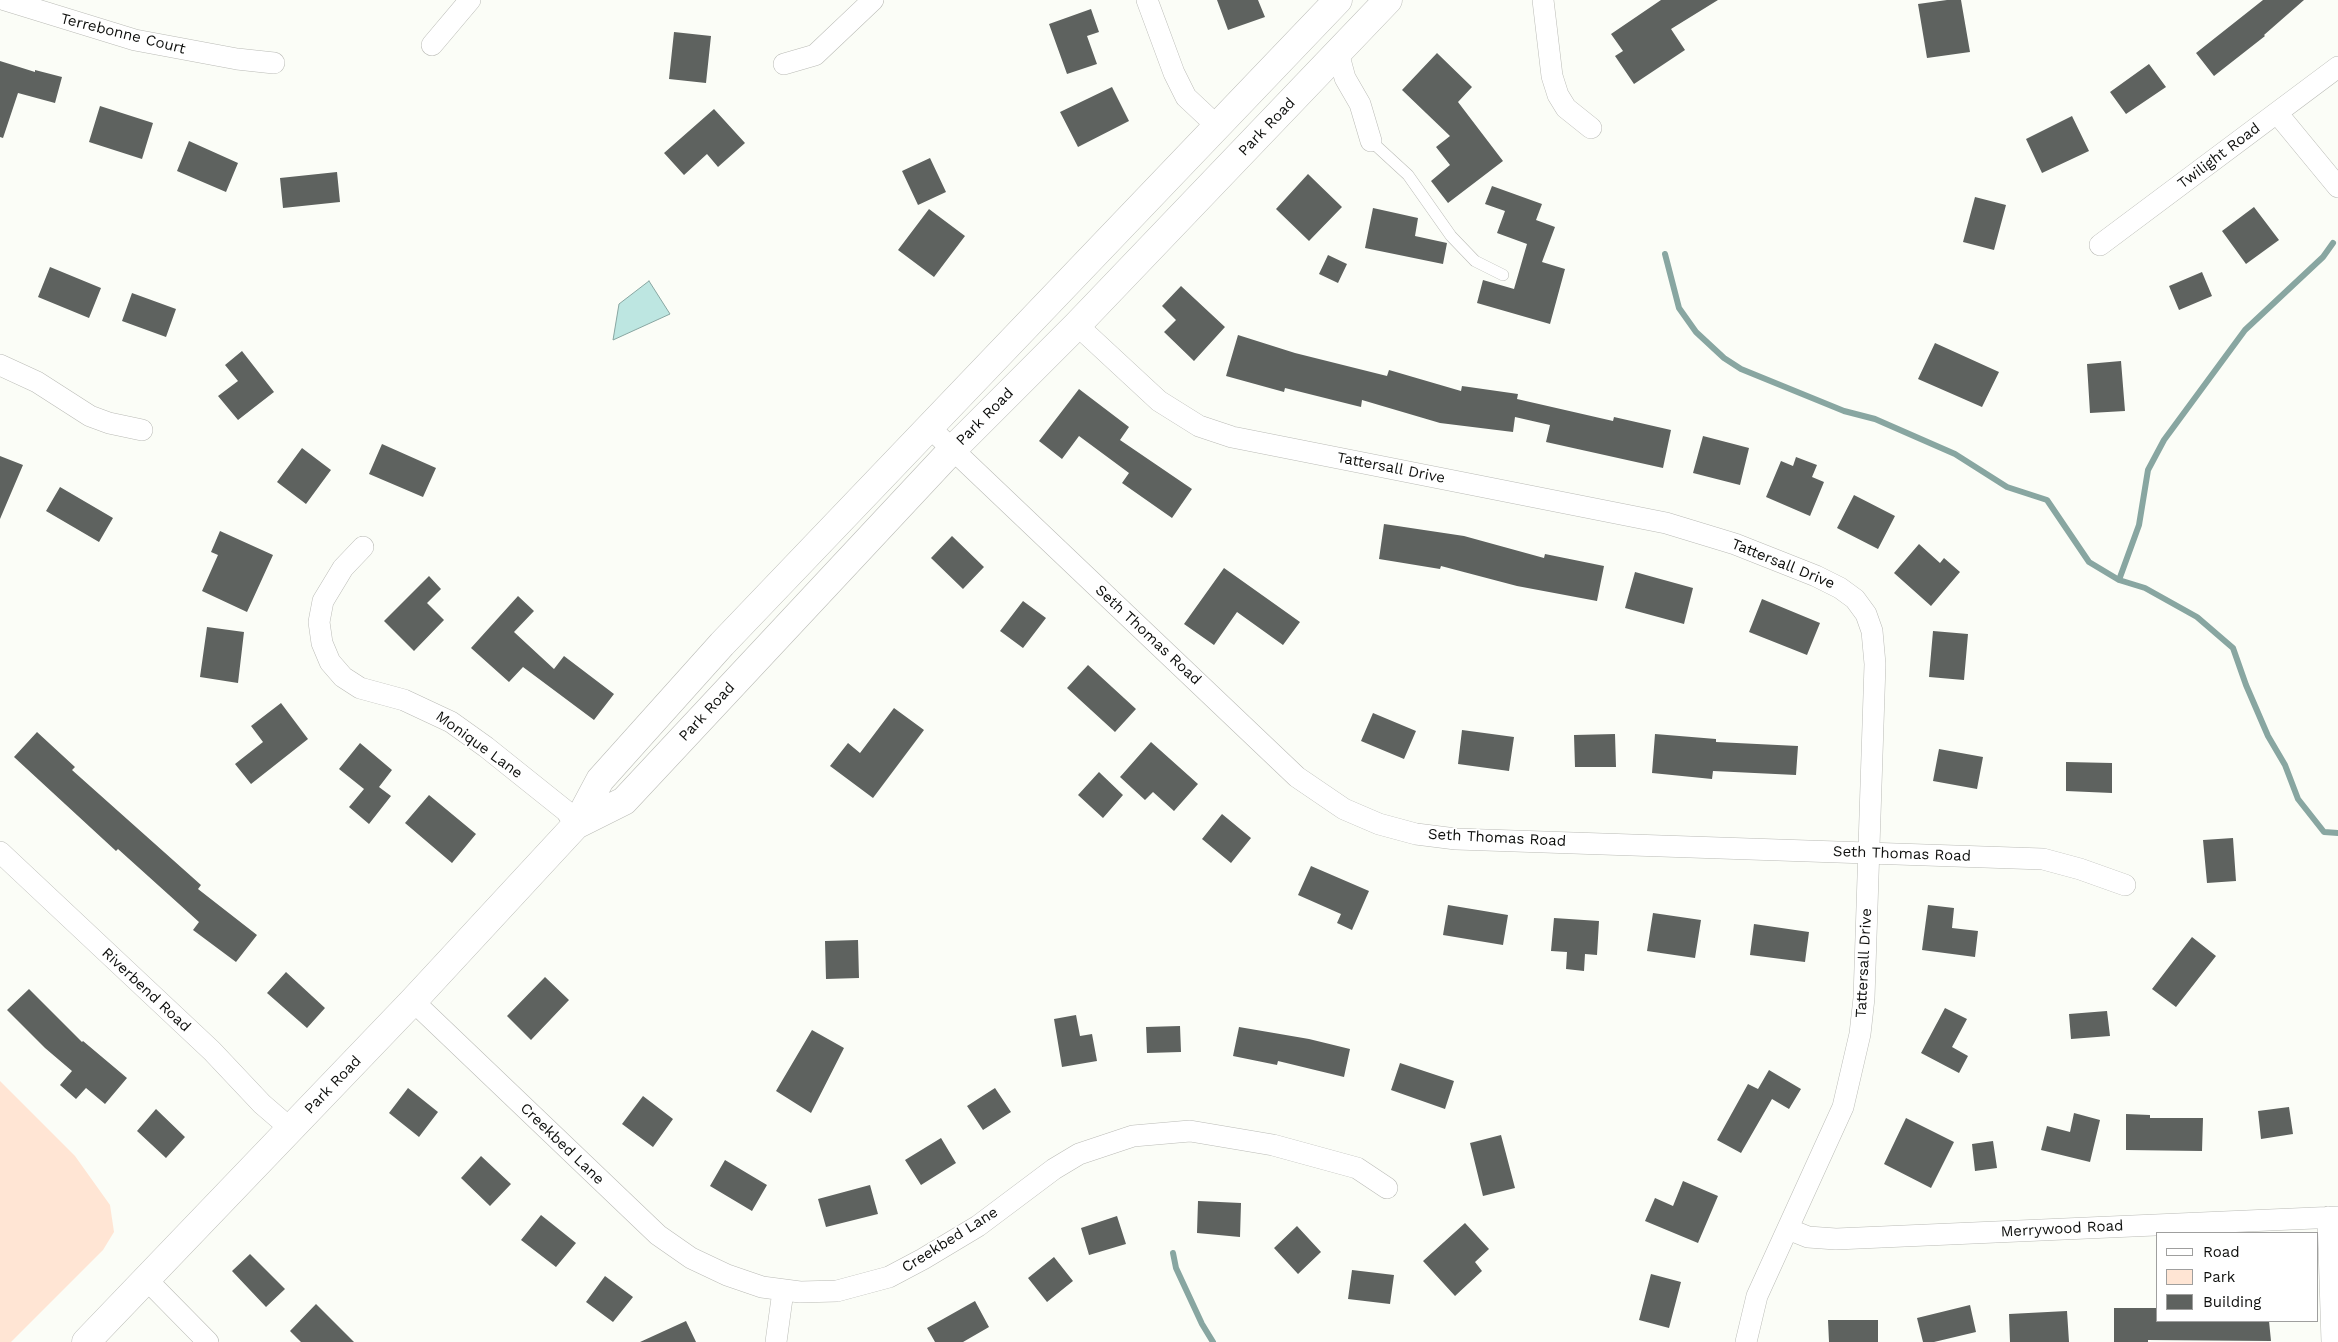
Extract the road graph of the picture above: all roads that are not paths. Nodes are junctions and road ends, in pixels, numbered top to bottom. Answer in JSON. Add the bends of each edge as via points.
{"nodes":[{"id":1,"x":5,"y":0,"type":"edge"},
{"id":2,"x":470,"y":0,"type":"edge"},
{"id":3,"x":873,"y":0,"type":"edge"},
{"id":4,"x":1147,"y":0,"type":"edge"},
{"id":5,"x":1338,"y":0,"type":"edge"},
{"id":6,"x":1388,"y":0,"type":"edge"},
{"id":7,"x":1542,"y":0,"type":"edge"},
{"id":8,"x":432,"y":45,"type":"dead end"},
{"id":9,"x":1338,"y":52,"type":"junction"},
{"id":10,"x":274,"y":63,"type":"dead end"},
{"id":11,"x":784,"y":64,"type":"dead end"},
{"id":12,"x":2338,"y":67,"type":"edge"},
{"id":13,"x":2277,"y":112,"type":"junction"},
{"id":14,"x":1218,"y":127,"type":"junction"},
{"id":15,"x":1591,"y":128,"type":"dead end"},
{"id":16,"x":1371,"y":140,"type":"joint"},
{"id":17,"x":2338,"y":187,"type":"edge"},
{"id":18,"x":2100,"y":244,"type":"dead end"},
{"id":19,"x":1503,"y":275,"type":"dead end"},
{"id":20,"x":1077,"y":325,"type":"junction"},
{"id":21,"x":0,"y":365,"type":"edge"},
{"id":22,"x":929,"y":426,"type":"junction"},
{"id":23,"x":142,"y":430,"type":"dead end"},
{"id":24,"x":952,"y":450,"type":"junction"},
{"id":25,"x":363,"y":547,"type":"dead end"},
{"id":26,"x":576,"y":825,"type":"junction"},
{"id":27,"x":0,"y":852,"type":"edge"},
{"id":28,"x":1870,"y":853,"type":"junction"},
{"id":29,"x":2125,"y":885,"type":"dead end"},
{"id":30,"x":413,"y":1001,"type":"junction"},
{"id":31,"x":291,"y":1129,"type":"junction"},
{"id":32,"x":1387,"y":1188,"type":"dead end"},
{"id":33,"x":2333,"y":1217,"type":"edge"},
{"id":34,"x":1788,"y":1230,"type":"junction"},
{"id":35,"x":146,"y":1279,"type":"junction"},
{"id":36,"x":783,"y":1290,"type":"junction"},
{"id":37,"x":86,"y":1342,"type":"edge"},
{"id":38,"x":208,"y":1342,"type":"edge"},
{"id":39,"x":776,"y":1342,"type":"edge"},
{"id":40,"x":1746,"y":1342,"type":"edge"},
{"id":41,"x":2332,"y":1342,"type":"edge"}],
"edges":[{"from":1,"to":10,"type":"street","name":"Terrebonne Court","via":[[135,40]]},
{"from":2,"to":8,"type":"street"},
{"from":3,"to":11,"type":"street","via":[[815,55]]},
{"from":4,"to":14,"type":"street","via":[[1186,97]]},
{"from":5,"to":14,"type":"main road","name":"Park Road"},
{"from":6,"to":9,"type":"main road","name":"Park Road"},
{"from":7,"to":15,"type":"street","via":[[1552,76],[1558,95],[1566,108]]},
{"from":9,"to":16,"type":"street","via":[[1345,78],[1360,104]]},
{"from":9,"to":20,"type":"main road","name":"Park Road"},
{"from":12,"to":13,"type":"street","name":"Twilight Road"},
{"from":13,"to":17,"type":"street"},
{"from":13,"to":18,"type":"street","name":"Twilight Road"},
{"from":14,"to":22,"type":"main road","name":"Park Road"},
{"from":16,"to":19,"type":"lane","via":[[1408,175],[1451,236],[1475,261]]},
{"from":20,"to":24,"type":"main road","name":"Park Road"},
{"from":20,"to":28,"type":"street","name":"Tattersall Drive","via":[[1158,401],[1199,426],[1232,437],[1666,523],[1735,544],[1840,588],[1855,599],[1866,614],[1872,631],[1876,664]]},
{"from":21,"to":23,"type":"street","via":[[37,382],[90,416]]},
{"from":22,"to":24,"type":"street","name":"Seth Thomas Road"},
{"from":22,"to":26,"type":"main road","name":"Park Road","via":[[722,644],[600,780]]},
{"from":24,"to":26,"type":"main road","name":"Park Road","via":[[624,801]]},
{"from":24,"to":28,"type":"street","name":"Seth Thomas Road","via":[[1297,776],[1344,809],[1379,824],[1416,834],[1456,838]]},
{"from":25,"to":26,"type":"street","name":"Monique Lane","via":[[343,568],[323,601],[319,622],[322,643],[330,662],[343,677],[360,688],[404,700],[451,722],[559,806]]},
{"from":26,"to":30,"type":"main road","name":"Park Road"},
{"from":27,"to":31,"type":"street","name":"Riverbend Road"},
{"from":28,"to":29,"type":"street","name":"Seth Thomas Road","via":[[2043,859]]},
{"from":28,"to":34,"type":"street","name":"Tattersall Drive","via":[[1864,998],[1850,1084],[1843,1107]]},
{"from":30,"to":31,"type":"main road","name":"Park Road"},
{"from":30,"to":36,"type":"street","name":"Creekbed Lane","via":[[658,1235],[690,1258],[726,1275]]},
{"from":31,"to":35,"type":"main road","name":"Park Road"},
{"from":32,"to":36,"type":"street","name":"Creekbed Lane","via":[[1343,1163],[1273,1145],[1190,1131],[1133,1136],[1079,1154],[978,1226],[889,1277],[837,1291]]},
{"from":33,"to":34,"type":"street","name":"Merrywood Road","via":[[1836,1239],[1808,1237]]},
{"from":33,"to":41,"type":"street"},
{"from":34,"to":40,"type":"street","name":"Tattersall Drive","via":[[1757,1296]]},
{"from":35,"to":37,"type":"main road","name":"Park Road"},
{"from":35,"to":38,"type":"street"},
{"from":36,"to":39,"type":"street"}]}
